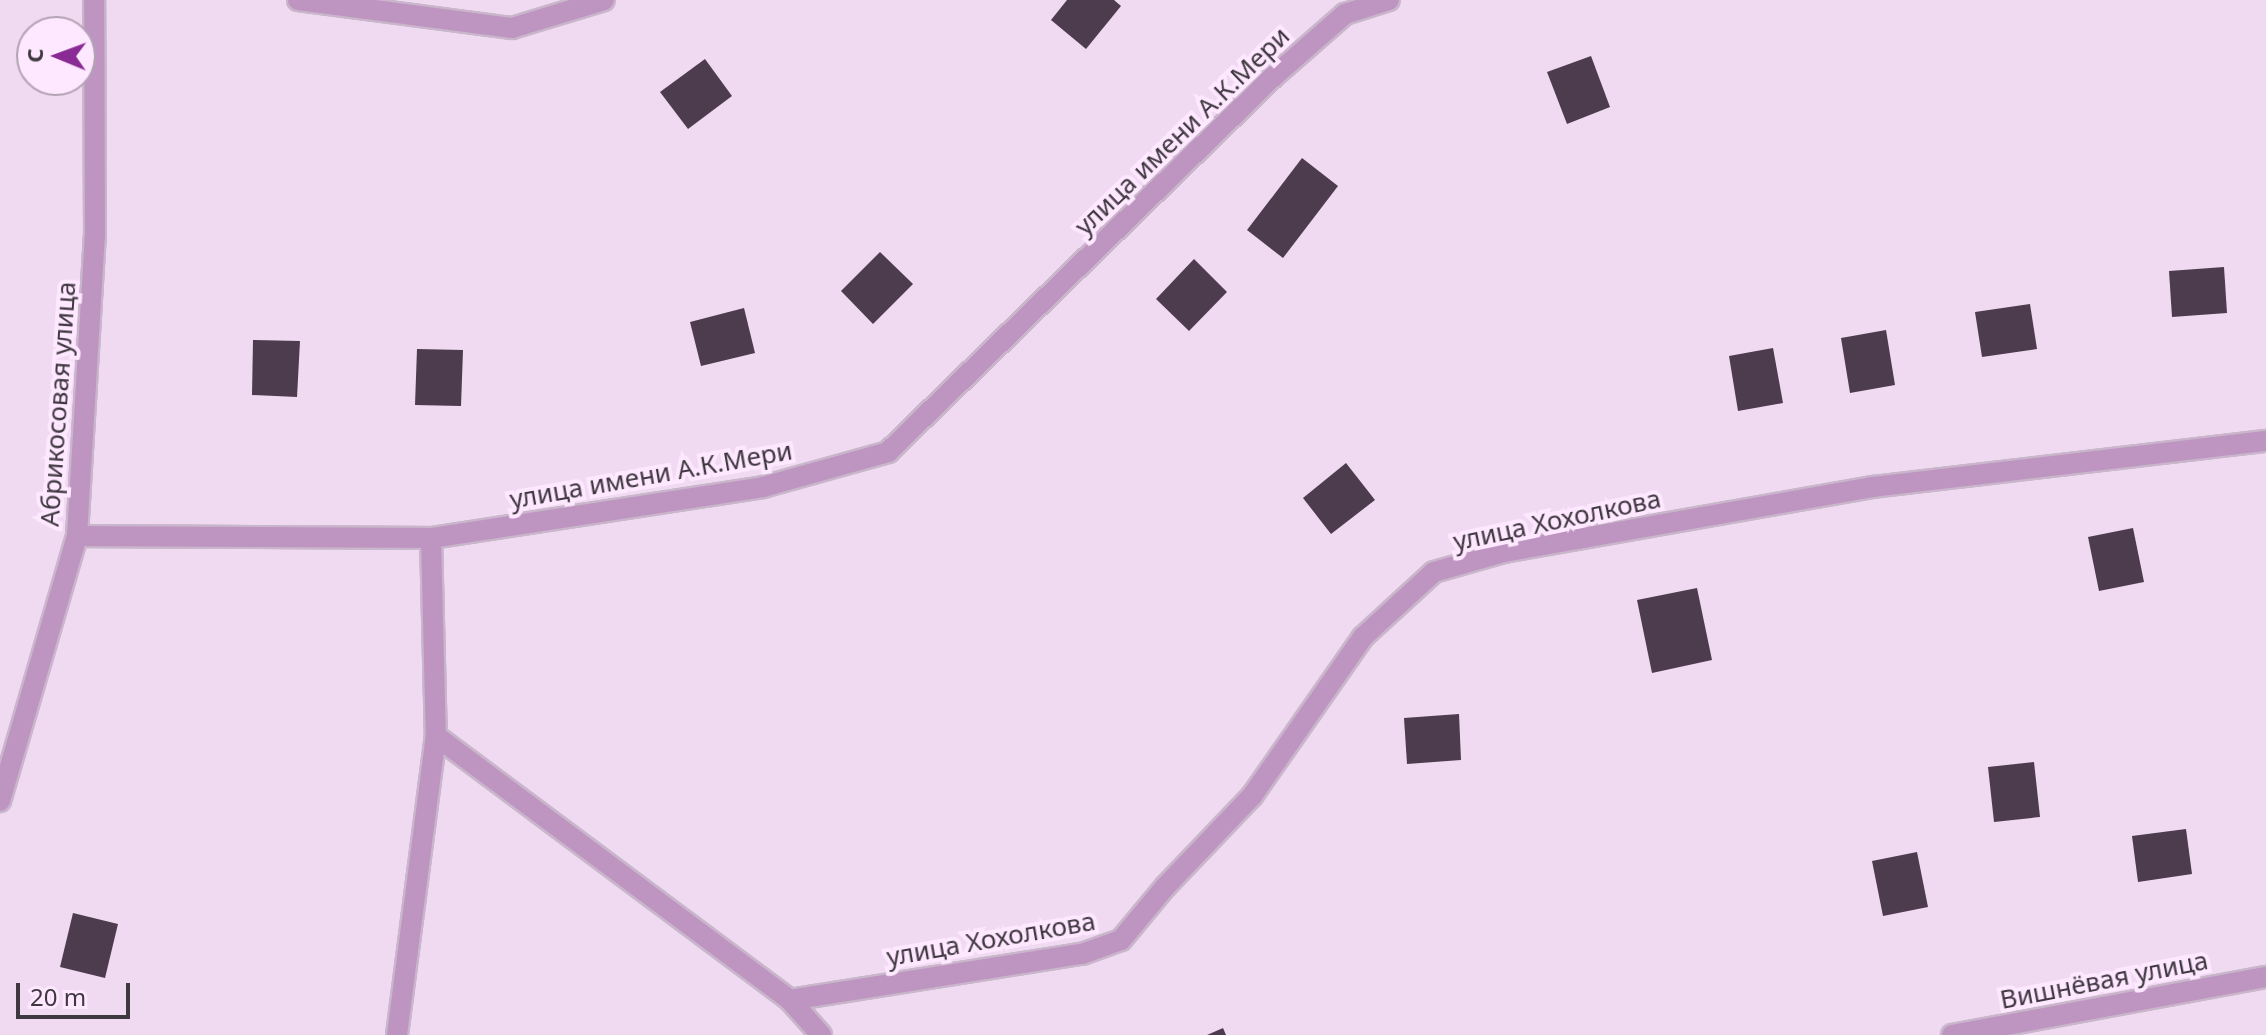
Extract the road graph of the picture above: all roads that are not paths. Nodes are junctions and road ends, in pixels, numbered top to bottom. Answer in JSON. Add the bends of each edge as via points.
{"nodes":[{"id":1,"x":94,"y":0,"type":"edge"},
{"id":2,"x":298,"y":0,"type":"edge"},
{"id":3,"x":604,"y":0,"type":"edge"},
{"id":4,"x":1389,"y":0,"type":"edge"},
{"id":5,"x":2266,"y":441,"type":"edge"},
{"id":6,"x":77,"y":536,"type":"junction"},
{"id":7,"x":431,"y":538,"type":"junction"},
{"id":8,"x":436,"y":736,"type":"junction"},
{"id":9,"x":0,"y":801,"type":"edge"},
{"id":10,"x":2266,"y":977,"type":"edge"},
{"id":11,"x":790,"y":1000,"type":"junction"},
{"id":12,"x":397,"y":1035,"type":"edge"},
{"id":13,"x":821,"y":1035,"type":"edge"},
{"id":14,"x":1952,"y":1035,"type":"edge"}],
"edges":[{"from":1,"to":6,"type":"street","name":"Абрикосовая улица","via":[[95,236]]},
{"from":2,"to":3,"type":"street","via":[[512,28]]},
{"from":4,"to":7,"type":"street","name":"улица имени А.К.Мери","via":[[1345,14],[1273,77],[888,452],[763,487]]},
{"from":5,"to":11,"type":"street","name":"улица Хохолкова","via":[[1873,487],[1504,552],[1434,572],[1363,637],[1252,796],[1121,940],[1082,954]]},
{"from":6,"to":7,"type":"street","name":"улица имени А.К.Мери"},
{"from":6,"to":9,"type":"street","name":"Абрикосовая улица"},
{"from":7,"to":8,"type":"street"},
{"from":8,"to":11,"type":"street"},
{"from":8,"to":12,"type":"street"},
{"from":10,"to":14,"type":"street","name":"Вишнёвая улица"},
{"from":11,"to":13,"type":"street"}]}
